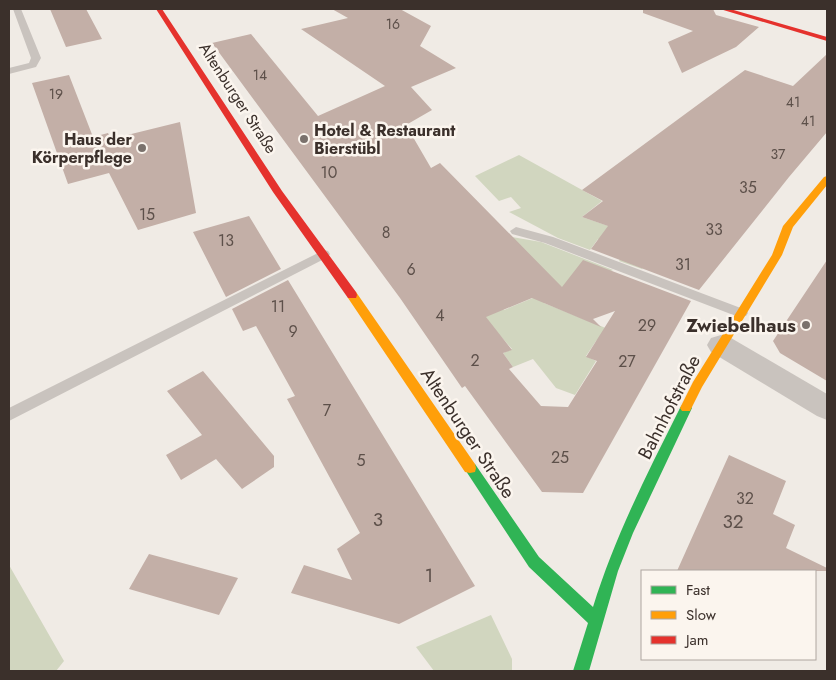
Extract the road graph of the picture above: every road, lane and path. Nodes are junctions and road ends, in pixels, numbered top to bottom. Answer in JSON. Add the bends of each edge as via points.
{"nodes":[{"id":1,"x":17,"y":9,"type":"edge"},
{"id":2,"x":159,"y":9,"type":"edge"},
{"id":3,"x":723,"y":9,"type":"edge"},
{"id":4,"x":827,"y":39,"type":"edge"},
{"id":5,"x":9,"y":71,"type":"edge"},
{"id":6,"x":827,"y":178,"type":"edge"},
{"id":7,"x":516,"y":231,"type":"dead end"},
{"id":8,"x":324,"y":254,"type":"junction"},
{"id":9,"x":741,"y":313,"type":"junction"},
{"id":10,"x":721,"y":345,"type":"junction"},
{"id":11,"x":827,"y":408,"type":"edge"},
{"id":12,"x":9,"y":415,"type":"edge"},
{"id":13,"x":596,"y":620,"type":"junction"},
{"id":14,"x":581,"y":671,"type":"edge"}],
"edges":[{"from":1,"to":5,"type":"lane","via":[[36,58],[33,65]]},
{"from":2,"to":8,"type":"street","name":"Altenburger Straße","via":[[273,183]]},
{"from":3,"to":4,"type":"street"},
{"from":6,"to":9,"type":"street","name":"Bahnhofstraße","via":[[788,226],[778,254]]},
{"from":7,"to":9,"type":"lane","via":[[549,240]]},
{"from":8,"to":12,"type":"lane"},
{"from":8,"to":13,"type":"street","name":"Altenburger Straße","via":[[534,562]]},
{"from":9,"to":10,"type":"street","name":"Bahnhofstraße"},
{"from":10,"to":11,"type":"street"},
{"from":10,"to":13,"type":"street","name":"Bahnhofstraße","via":[[697,384],[626,532]]},
{"from":13,"to":14,"type":"street","name":"Bahnhofstraße"}]}
